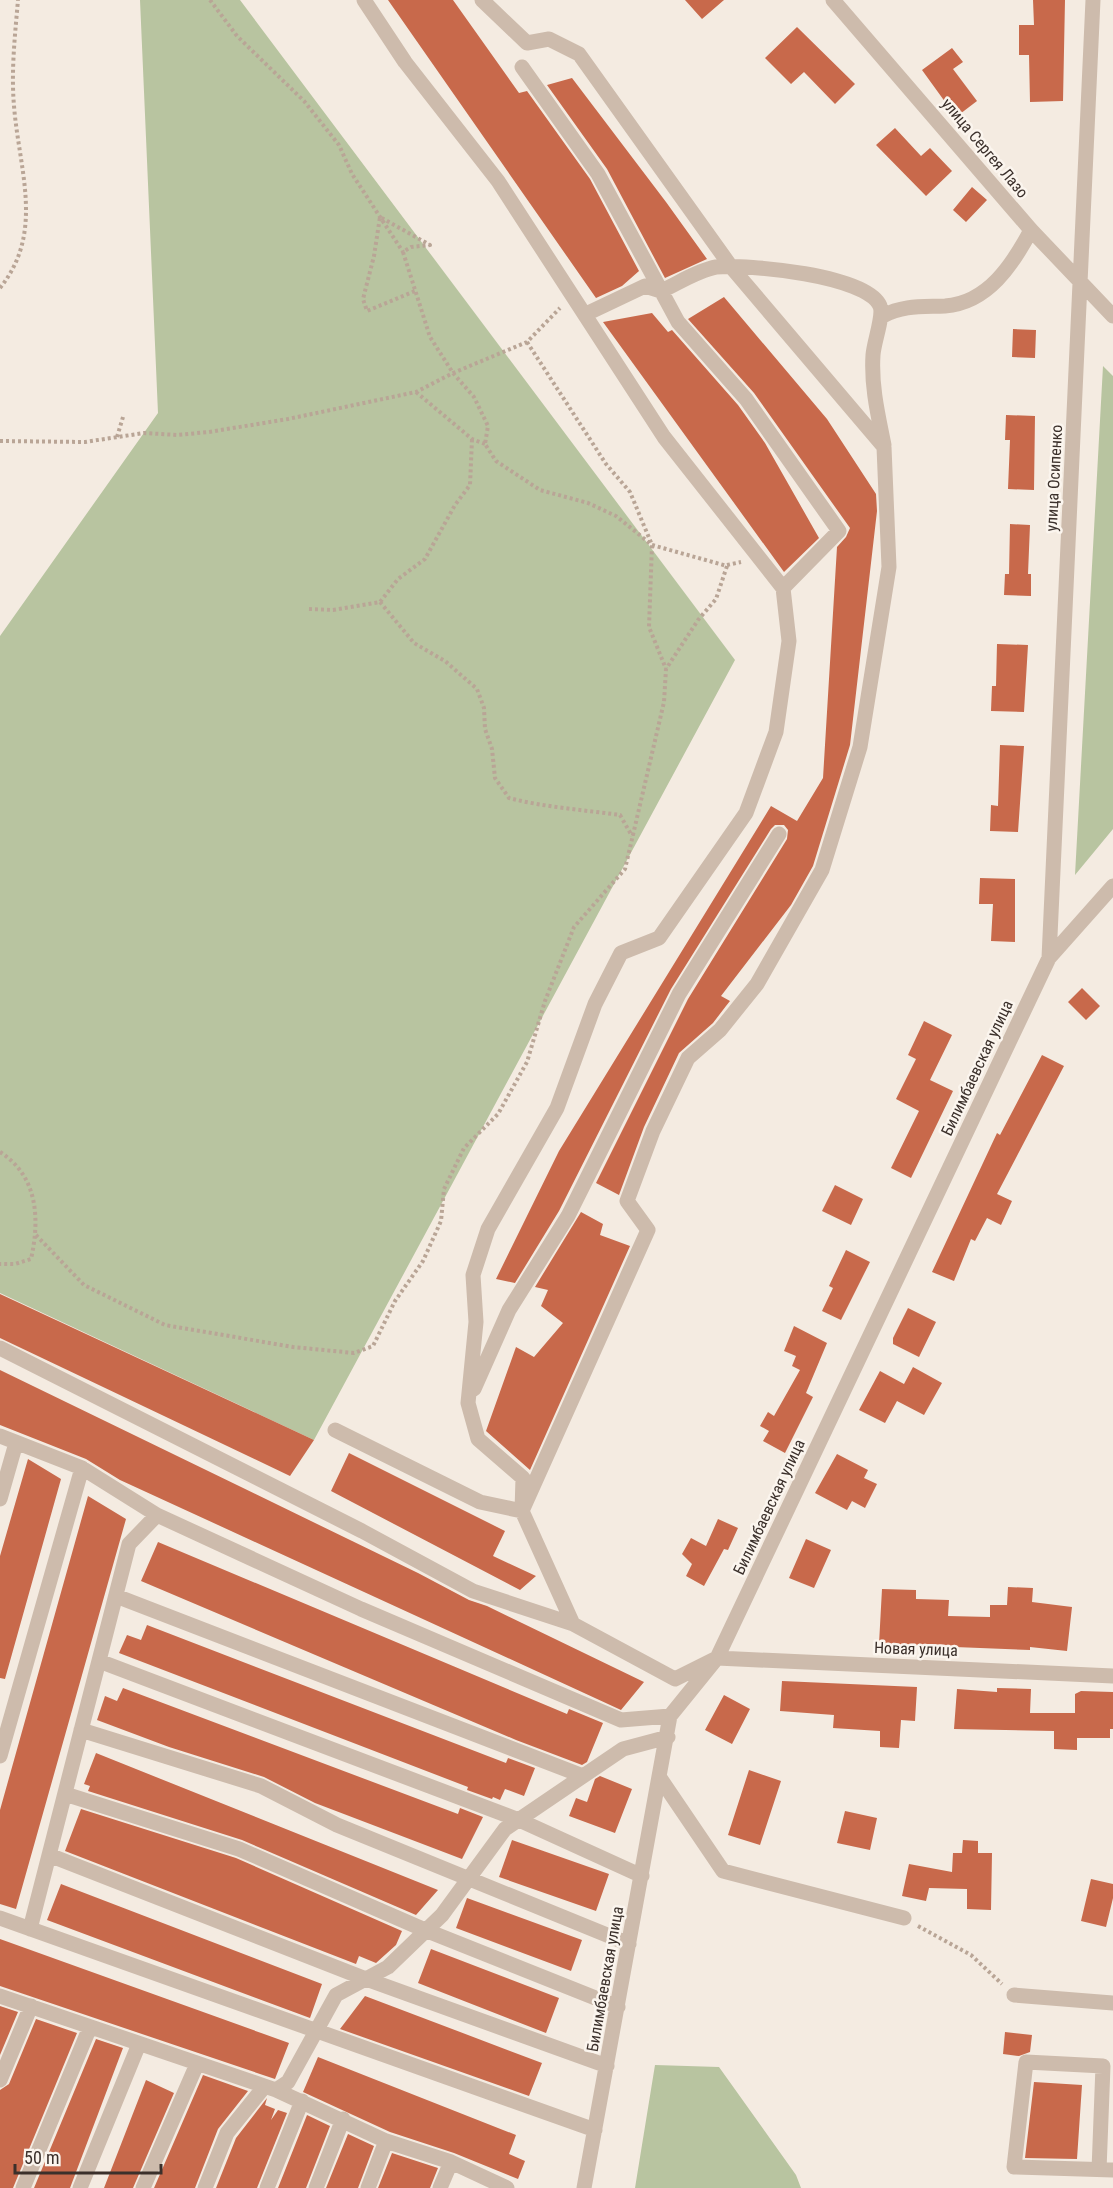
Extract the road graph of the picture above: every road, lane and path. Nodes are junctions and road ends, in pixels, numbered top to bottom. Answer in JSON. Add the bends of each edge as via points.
{"nodes":[{"id":1,"x":18,"y":0,"type":"edge"},
{"id":2,"x":210,"y":0,"type":"edge"},
{"id":3,"x":364,"y":0,"type":"edge"},
{"id":4,"x":482,"y":0,"type":"edge"},
{"id":5,"x":833,"y":0,"type":"edge"},
{"id":6,"x":1093,"y":0,"type":"edge"},
{"id":7,"x":844,"y":7,"type":"edge"},
{"id":8,"x":522,"y":67,"type":"dead end"},
{"id":9,"x":380,"y":217,"type":"junction"},
{"id":10,"x":1031,"y":230,"type":"junction"},
{"id":11,"x":403,"y":252,"type":"junction"},
{"id":12,"x":732,"y":268,"type":"junction"},
{"id":13,"x":1082,"y":283,"type":"junction"},
{"id":14,"x":0,"y":288,"type":"edge"},
{"id":15,"x":416,"y":291,"type":"junction"},
{"id":16,"x":661,"y":291,"type":"junction"},
{"id":17,"x":574,"y":297,"type":"junction"},
{"id":18,"x":586,"y":314,"type":"junction"},
{"id":19,"x":883,"y":316,"type":"junction"},
{"id":20,"x":1113,"y":316,"type":"edge"},
{"id":21,"x":527,"y":342,"type":"junction"},
{"id":22,"x":453,"y":373,"type":"junction"},
{"id":23,"x":416,"y":392,"type":"junction"},
{"id":24,"x":123,"y":417,"type":"dead end"},
{"id":25,"x":117,"y":437,"type":"junction"},
{"id":26,"x":472,"y":439,"type":"junction"},
{"id":27,"x":0,"y":441,"type":"edge"},
{"id":28,"x":485,"y":444,"type":"junction"},
{"id":29,"x":884,"y":447,"type":"junction"},
{"id":30,"x":652,"y":545,"type":"junction"},
{"id":31,"x":783,"y":588,"type":"junction"},
{"id":32,"x":380,"y":602,"type":"junction"},
{"id":33,"x":309,"y":609,"type":"dead end"},
{"id":34,"x":666,"y":669,"type":"junction"},
{"id":35,"x":779,"y":834,"type":"dead end"},
{"id":36,"x":632,"y":836,"type":"junction"},
{"id":37,"x":1113,"y":886,"type":"edge"},
{"id":38,"x":1049,"y":958,"type":"junction"},
{"id":39,"x":0,"y":1152,"type":"edge"},
{"id":40,"x":36,"y":1235,"type":"junction"},
{"id":41,"x":0,"y":1264,"type":"edge"},
{"id":42,"x":0,"y":1348,"type":"edge"},
{"id":43,"x":468,"y":1403,"type":"junction"},
{"id":44,"x":335,"y":1430,"type":"dead end"},
{"id":45,"x":0,"y":1436,"type":"edge"},
{"id":46,"x":16,"y":1443,"type":"junction"},
{"id":47,"x":82,"y":1468,"type":"junction"},
{"id":48,"x":0,"y":1499,"type":"edge"},
{"id":49,"x":522,"y":1510,"type":"junction"},
{"id":50,"x":157,"y":1515,"type":"junction"},
{"id":51,"x":116,"y":1596,"type":"junction"},
{"id":52,"x":573,"y":1623,"type":"junction"},
{"id":53,"x":717,"y":1659,"type":"junction"},
{"id":54,"x":99,"y":1661,"type":"junction"},
{"id":55,"x":1113,"y":1676,"type":"edge"},
{"id":56,"x":670,"y":1716,"type":"junction"},
{"id":57,"x":81,"y":1730,"type":"junction"},
{"id":58,"x":668,"y":1737,"type":"junction"},
{"id":59,"x":0,"y":1756,"type":"edge"},
{"id":60,"x":583,"y":1776,"type":"junction"},
{"id":61,"x":660,"y":1778,"type":"junction"},
{"id":62,"x":64,"y":1794,"type":"junction"},
{"id":63,"x":519,"y":1820,"type":"junction"},
{"id":64,"x":49,"y":1855,"type":"junction"},
{"id":65,"x":642,"y":1876,"type":"junction"},
{"id":66,"x":467,"y":1880,"type":"junction"},
{"id":67,"x":0,"y":1918,"type":"edge"},
{"id":68,"x":904,"y":1918,"type":"joint"},
{"id":69,"x":30,"y":1929,"type":"junction"},
{"id":70,"x":425,"y":1930,"type":"junction"},
{"id":71,"x":629,"y":1944,"type":"junction"},
{"id":72,"x":366,"y":1979,"type":"junction"},
{"id":73,"x":1014,"y":1995,"type":"joint"},
{"id":74,"x":0,"y":1996,"type":"edge"},
{"id":75,"x":1113,"y":2003,"type":"edge"},
{"id":76,"x":31,"y":2007,"type":"junction"},
{"id":77,"x":618,"y":2007,"type":"junction"},
{"id":78,"x":90,"y":2027,"type":"junction"},
{"id":79,"x":315,"y":2030,"type":"junction"},
{"id":80,"x":139,"y":2044,"type":"junction"},
{"id":81,"x":197,"y":2064,"type":"junction"},
{"id":82,"x":607,"y":2066,"type":"junction"},
{"id":83,"x":0,"y":2080,"type":"edge"},
{"id":84,"x":270,"y":2088,"type":"junction"},
{"id":85,"x":302,"y":2101,"type":"junction"},
{"id":86,"x":343,"y":2120,"type":"junction"},
{"id":87,"x":595,"y":2130,"type":"junction"},
{"id":88,"x":386,"y":2140,"type":"junction"},
{"id":89,"x":451,"y":2162,"type":"junction"},
{"id":90,"x":1106,"y":2170,"type":"edge"},
{"id":91,"x":23,"y":2188,"type":"edge"},
{"id":92,"x":80,"y":2188,"type":"edge"},
{"id":93,"x":143,"y":2188,"type":"edge"},
{"id":94,"x":205,"y":2188,"type":"edge"},
{"id":95,"x":267,"y":2188,"type":"edge"},
{"id":96,"x":316,"y":2188,"type":"edge"},
{"id":97,"x":368,"y":2188,"type":"edge"},
{"id":98,"x":440,"y":2188,"type":"edge"},
{"id":99,"x":505,"y":2188,"type":"edge"},
{"id":100,"x":584,"y":2188,"type":"edge"}],
"edges":[{"from":1,"to":14,"type":"path","via":[[14,105],[28,217],[14,270]]},
{"from":2,"to":9,"type":"path","via":[[237,36],[304,101],[339,145],[352,174]]},
{"from":3,"to":17,"type":"street","via":[[405,62],[498,181]]},
{"from":4,"to":12,"type":"street","via":[[527,43],[549,39],[579,54]]},
{"from":5,"to":7,"type":"street","name":"улица Сергея Лазо"},
{"from":6,"to":13,"type":"street","name":"улица Осипенко"},
{"from":7,"to":10,"type":"street","name":"улица Сергея Лазо"},
{"from":8,"to":16,"type":"street","via":[[598,174]]},
{"from":9,"to":11,"type":"path"},
{"from":9,"to":11,"type":"path","via":[[430,245]]},
{"from":9,"to":15,"type":"path","via":[[363,299],[367,311]]},
{"from":10,"to":13,"type":"street","name":"улица Сергея Лазо"},
{"from":10,"to":19,"type":"street","via":[[1013,264],[985,292],[948,306],[914,306]]},
{"from":11,"to":15,"type":"path"},
{"from":12,"to":16,"type":"street","via":[[714,267]]},
{"from":12,"to":19,"type":"street","via":[[833,279],[861,289],[880,304]]},
{"from":12,"to":29,"type":"street"},
{"from":13,"to":20,"type":"street","name":"улица Сергея Лазо"},
{"from":13,"to":38,"type":"street","name":"улица Осипенко"},
{"from":15,"to":22,"type":"path","via":[[430,337]]},
{"from":16,"to":18,"type":"street","via":[[645,286]]},
{"from":16,"to":31,"type":"street","via":[[678,322],[746,399],[839,531]]},
{"from":17,"to":18,"type":"street"},
{"from":17,"to":21,"type":"path"},
{"from":18,"to":31,"type":"street","via":[[664,437]]},
{"from":19,"to":29,"type":"street","via":[[875,335],[871,377]]},
{"from":21,"to":22,"type":"path"},
{"from":21,"to":30,"type":"path","via":[[606,464],[630,492]]},
{"from":22,"to":23,"type":"path"},
{"from":22,"to":28,"type":"path","via":[[474,397],[488,426]]},
{"from":23,"to":25,"type":"path","via":[[209,432]]},
{"from":23,"to":26,"type":"path"},
{"from":24,"to":25,"type":"path"},
{"from":25,"to":27,"type":"path","via":[[85,442]]},
{"from":26,"to":28,"type":"path"},
{"from":26,"to":32,"type":"path","via":[[470,485],[425,559],[398,579]]},
{"from":28,"to":30,"type":"path","via":[[496,461],[540,490],[588,503],[616,516]]},
{"from":29,"to":49,"type":"street","via":[[889,567],[860,747],[822,870],[757,984],[720,1030],[688,1058],[653,1131],[627,1201],[648,1230]]},
{"from":30,"to":34,"type":"path","via":[[649,627]]},
{"from":30,"to":34,"type":"path","via":[[727,566],[716,599]]},
{"from":31,"to":43,"type":"street","via":[[789,641],[776,732],[746,813],[659,938],[621,953],[595,1004],[557,1108],[488,1229],[472,1275],[476,1322]]},
{"from":32,"to":33,"type":"path","via":[[333,610]]},
{"from":32,"to":36,"type":"path","via":[[414,643],[445,661],[477,689],[484,708],[495,778],[509,798],[620,815]]},
{"from":34,"to":36,"type":"path","via":[[664,702]]},
{"from":35,"to":43,"type":"street","via":[[679,994],[568,1216],[509,1310]]},
{"from":36,"to":40,"type":"path","via":[[626,868],[574,927],[544,1001],[527,1062],[498,1114],[464,1148],[444,1189],[441,1221],[423,1261],[395,1301],[373,1346],[354,1353],[293,1347],[165,1325],[84,1285]]},
{"from":37,"to":38,"type":"street","name":"Билимбаевская улица"},
{"from":38,"to":53,"type":"street","name":"Билимбаевская улица"},
{"from":39,"to":40,"type":"path","via":[[11,1159],[29,1183],[36,1207]]},
{"from":40,"to":41,"type":"path","via":[[31,1259]]},
{"from":42,"to":52,"type":"street","via":[[473,1591]]},
{"from":43,"to":49,"type":"street","via":[[478,1439],[523,1478]]},
{"from":44,"to":49,"type":"street","via":[[480,1502]]},
{"from":45,"to":46,"type":"street"},
{"from":46,"to":47,"type":"street"},
{"from":46,"to":48,"type":"street"},
{"from":47,"to":50,"type":"street"},
{"from":47,"to":59,"type":"street"},
{"from":49,"to":52,"type":"street"},
{"from":50,"to":51,"type":"street","via":[[129,1544]]},
{"from":50,"to":56,"type":"street","via":[[361,1609],[621,1720]]},
{"from":51,"to":54,"type":"street"},
{"from":51,"to":60,"type":"street"},
{"from":52,"to":53,"type":"street","via":[[675,1679]]},
{"from":53,"to":55,"type":"street","name":"Новая улица"},
{"from":53,"to":56,"type":"street","name":"Билимбаевская улица"},
{"from":54,"to":57,"type":"street"},
{"from":54,"to":63,"type":"street"},
{"from":56,"to":58,"type":"street","name":"Билимбаевская улица"},
{"from":57,"to":62,"type":"street"},
{"from":57,"to":66,"type":"street","via":[[261,1786],[337,1825]]},
{"from":58,"to":60,"type":"street","via":[[623,1749]]},
{"from":58,"to":61,"type":"street","name":"Билимбаевская улица"},
{"from":60,"to":63,"type":"street"},
{"from":61,"to":65,"type":"street","name":"Билимбаевская улица"},
{"from":61,"to":68,"type":"street","via":[[723,1871]]},
{"from":62,"to":64,"type":"street"},
{"from":62,"to":70,"type":"street","via":[[239,1849]]},
{"from":63,"to":65,"type":"street"},
{"from":63,"to":66,"type":"street","via":[[505,1829]]},
{"from":64,"to":69,"type":"street"},
{"from":64,"to":72,"type":"street"},
{"from":65,"to":71,"type":"street","name":"Билимбаевская улица"},
{"from":66,"to":70,"type":"street","via":[[442,1915]]},
{"from":66,"to":71,"type":"street"},
{"from":67,"to":69,"type":"street"},
{"from":68,"to":73,"type":"path","via":[[971,1955]]},
{"from":69,"to":79,"type":"street"},
{"from":70,"to":72,"type":"street","via":[[388,1967]]},
{"from":70,"to":77,"type":"street"},
{"from":71,"to":77,"type":"street","name":"Билимбаевская улица"},
{"from":72,"to":79,"type":"street","via":[[336,1995]]},
{"from":72,"to":82,"type":"street"},
{"from":73,"to":75,"type":"street"},
{"from":74,"to":76,"type":"street"},
{"from":76,"to":78,"type":"street"},
{"from":76,"to":83,"type":"street"},
{"from":77,"to":82,"type":"street","name":"Билимбаевская улица"},
{"from":78,"to":80,"type":"street"},
{"from":78,"to":91,"type":"street"},
{"from":79,"to":84,"type":"street","via":[[288,2082]]},
{"from":79,"to":87,"type":"street"},
{"from":80,"to":81,"type":"street"},
{"from":80,"to":92,"type":"street"},
{"from":81,"to":84,"type":"street"},
{"from":81,"to":93,"type":"street"},
{"from":82,"to":87,"type":"street","name":"Билимбаевская улица"},
{"from":84,"to":85,"type":"street"},
{"from":84,"to":94,"type":"street","via":[[227,2133]]},
{"from":85,"to":86,"type":"street"},
{"from":85,"to":95,"type":"street"},
{"from":86,"to":88,"type":"street"},
{"from":86,"to":96,"type":"street"},
{"from":87,"to":100,"type":"street","name":"Билимбаевская улица"},
{"from":88,"to":89,"type":"street"},
{"from":88,"to":97,"type":"street"},
{"from":89,"to":98,"type":"street"},
{"from":89,"to":99,"type":"street"},
{"from":90,"to":90,"type":"street","via":[[1103,2066],[1026,2062],[1014,2167]]}]}
